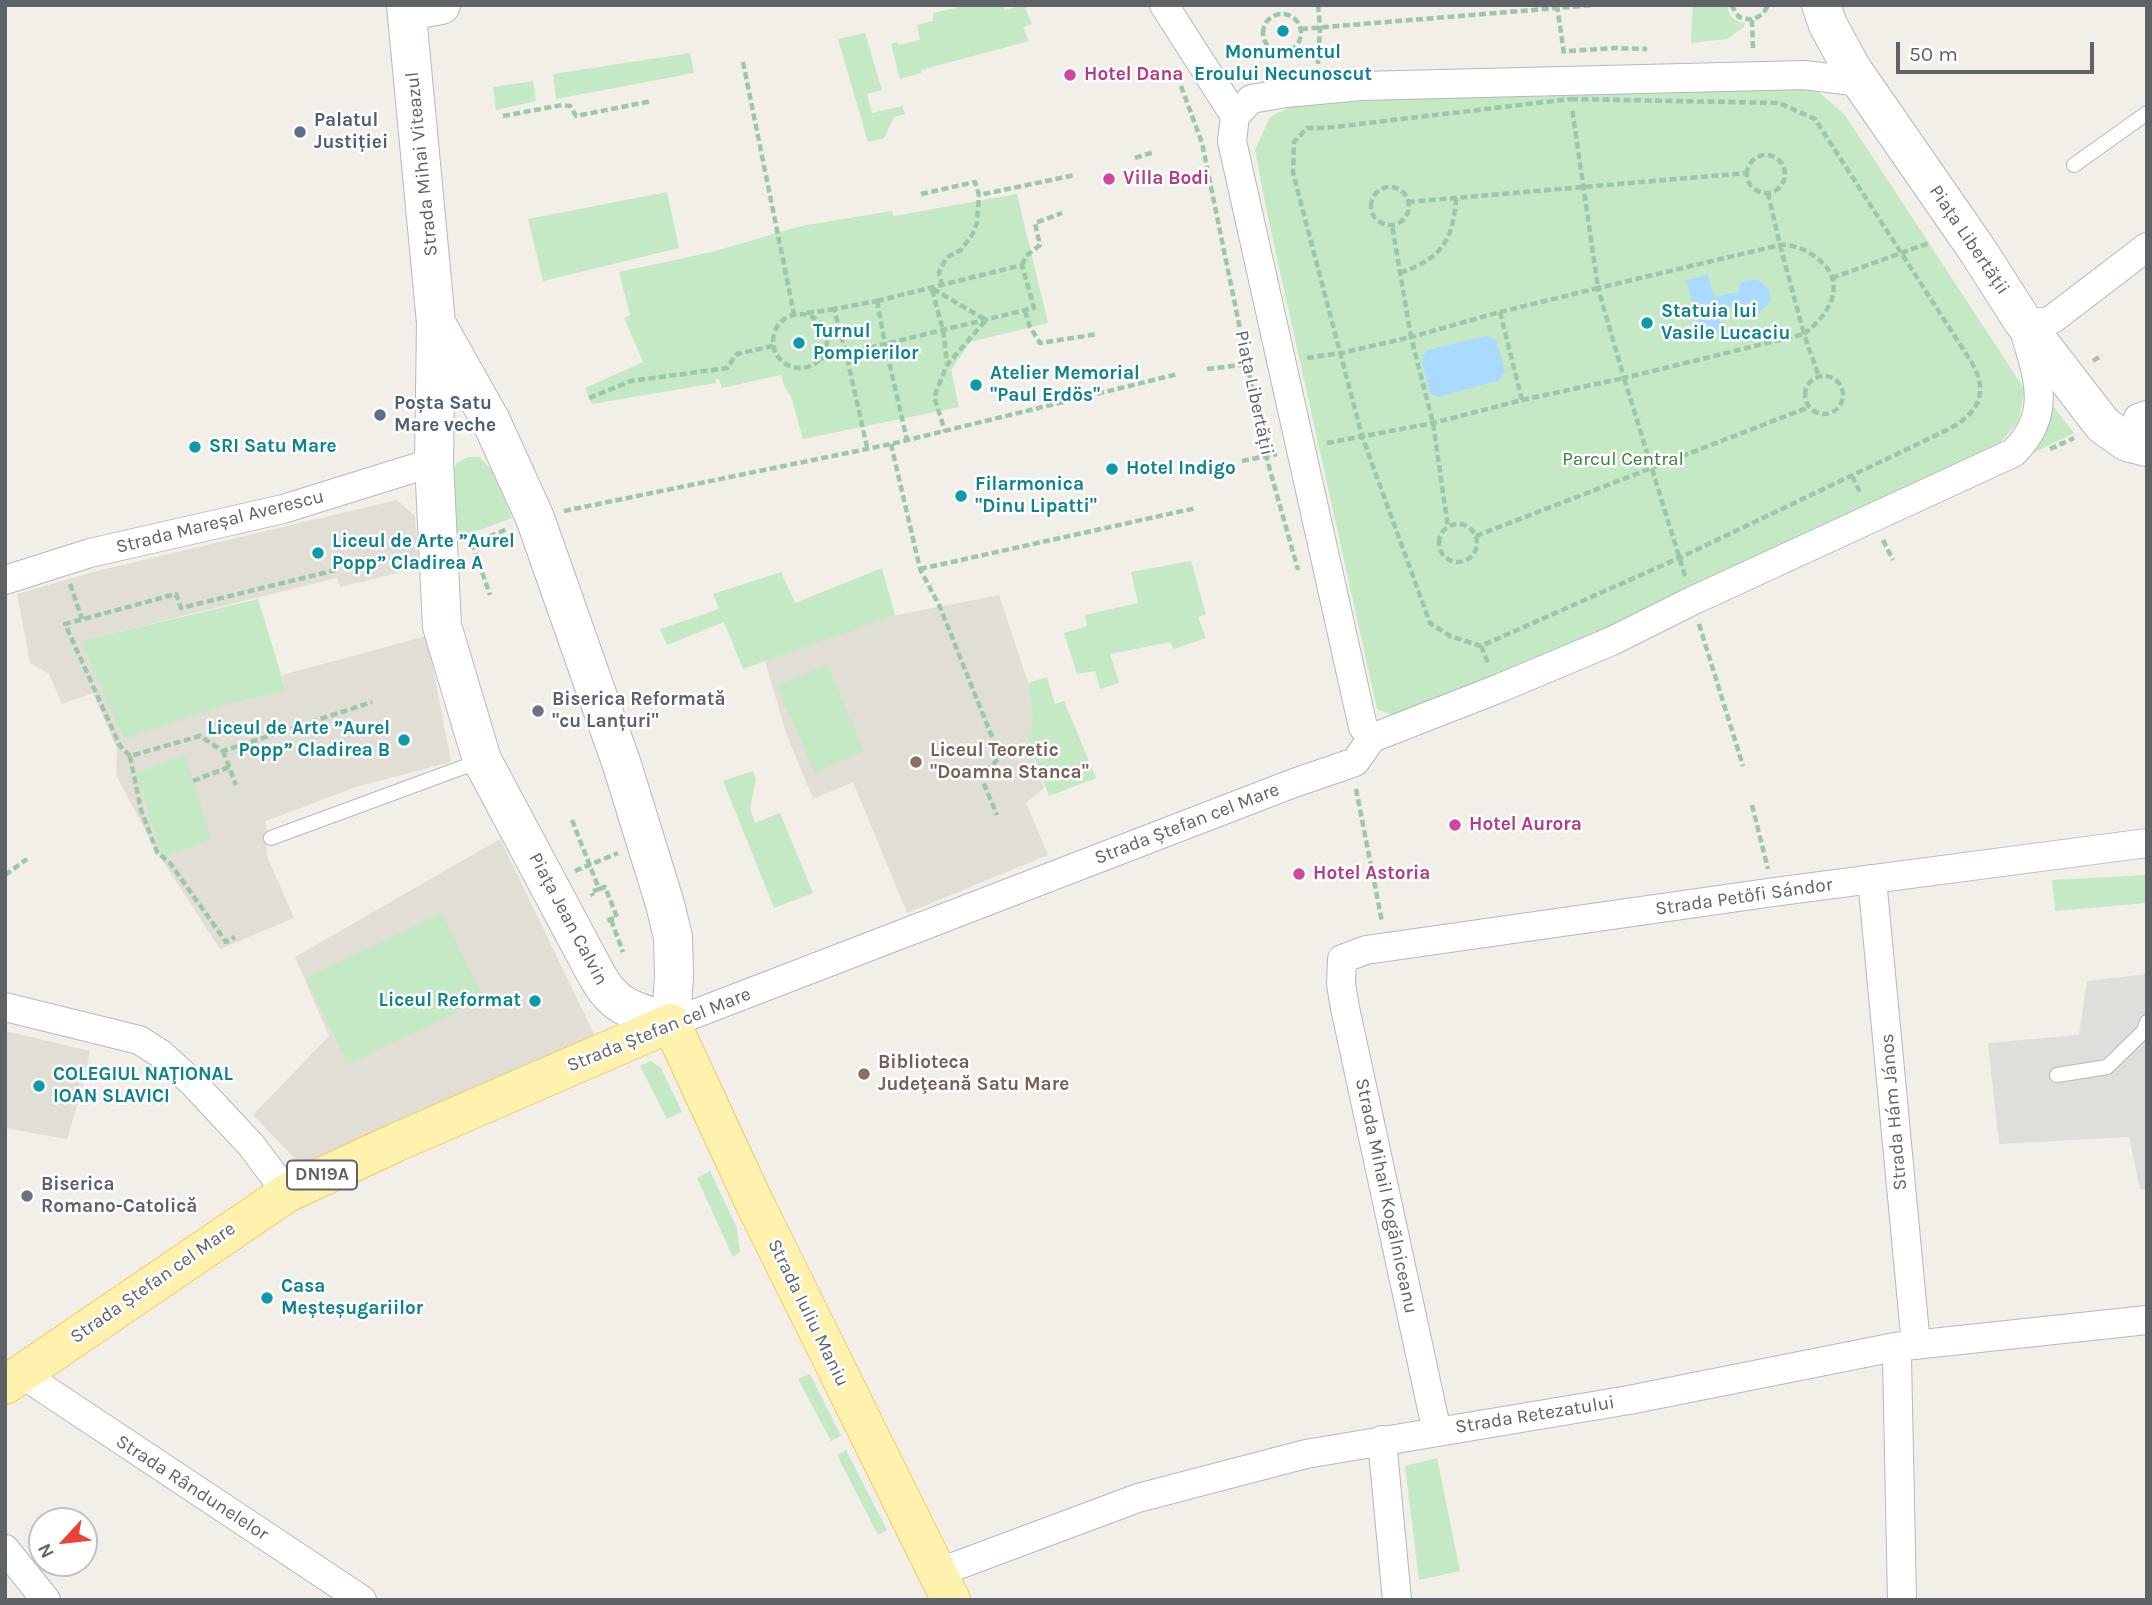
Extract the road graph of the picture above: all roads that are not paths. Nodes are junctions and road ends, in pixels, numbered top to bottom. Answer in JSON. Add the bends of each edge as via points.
{"nodes":[{"id":1,"x":1164,"y":5,"type":"edge"},
{"id":2,"x":1821,"y":5,"type":"edge"},
{"id":3,"x":418,"y":7,"type":"edge"},
{"id":4,"x":1861,"y":82,"type":"junction"},
{"id":5,"x":2147,"y":113,"type":"edge"},
{"id":6,"x":1235,"y":116,"type":"junction"},
{"id":7,"x":2074,"y":165,"type":"dead end"},
{"id":8,"x":2147,"y":247,"type":"edge"},
{"id":9,"x":2022,"y":320,"type":"junction"},
{"id":10,"x":436,"y":323,"type":"junction"},
{"id":11,"x":2134,"y":426,"type":"edge"},
{"id":12,"x":494,"y":428,"type":"junction"},
{"id":13,"x":435,"y":462,"type":"junction"},
{"id":14,"x":5,"y":580,"type":"edge"},
{"id":15,"x":1372,"y":738,"type":"junction"},
{"id":16,"x":482,"y":760,"type":"junction"},
{"id":17,"x":271,"y":838,"type":"dead end"},
{"id":18,"x":2147,"y":843,"type":"edge"},
{"id":19,"x":1872,"y":879,"type":"junction"},
{"id":20,"x":1342,"y":960,"type":"joint"},
{"id":21,"x":12,"y":1005,"type":"edge"},
{"id":22,"x":2147,"y":1022,"type":"edge"},
{"id":23,"x":671,"y":1023,"type":"junction"},
{"id":24,"x":2057,"y":1075,"type":"dead end"},
{"id":25,"x":287,"y":1192,"type":"junction"},
{"id":26,"x":2147,"y":1320,"type":"edge"},
{"id":27,"x":1905,"y":1346,"type":"junction"},
{"id":28,"x":14,"y":1380,"type":"edge"},
{"id":29,"x":1437,"y":1432,"type":"junction"},
{"id":30,"x":1382,"y":1440,"type":"junction"},
{"id":31,"x":5,"y":1549,"type":"edge"},
{"id":32,"x":944,"y":1586,"type":"edge"},
{"id":33,"x":46,"y":1600,"type":"edge"},
{"id":34,"x":362,"y":1600,"type":"edge"},
{"id":35,"x":1397,"y":1600,"type":"edge"},
{"id":36,"x":1902,"y":1600,"type":"edge"}],
"edges":[{"from":1,"to":6,"type":"street"},
{"from":2,"to":4,"type":"street","name":"Piața Libertății"},
{"from":3,"to":10,"type":"street","name":"Strada Mihai Viteazul"},
{"from":4,"to":6,"type":"street","via":[[1804,75],[1361,86],[1251,99]]},
{"from":4,"to":9,"type":"street","name":"Piața Libertății"},
{"from":5,"to":7,"type":"lane"},
{"from":6,"to":15,"type":"street","via":[[1235,154],[1363,727]]},
{"from":8,"to":9,"type":"street","via":[[2054,318],[2045,323]]},
{"from":9,"to":11,"type":"street","name":"Piața Libertății"},
{"from":9,"to":15,"type":"street","via":[[2040,404],[2025,442],[2013,453],[1612,641]]},
{"from":10,"to":12,"type":"street","name":"Strada Mihai Viteazul"},
{"from":10,"to":13,"type":"street","name":"Strada Mihai Viteazul"},
{"from":12,"to":13,"type":"street","via":[[450,440]]},
{"from":12,"to":23,"type":"street","via":[[535,518],[622,765],[665,904],[673,937]]},
{"from":13,"to":14,"type":"street","name":"Strada Mareșal Averescu","via":[[283,509],[90,553]]},
{"from":13,"to":16,"type":"street","name":"Piața Jean Calvin","via":[[442,626]]},
{"from":15,"to":23,"type":"street","name":"Strada Ștefan cel Mare","number":"DN19A","via":[[1355,772],[1294,783]]},
{"from":16,"to":17,"type":"lane"},
{"from":16,"to":23,"type":"street","name":"Piața Jean Calvin","via":[[609,994],[628,1007]]},
{"from":18,"to":19,"type":"street","name":"Strada Petőfi Sándor"},
{"from":19,"to":20,"type":"street","name":"Strada Petőfi Sándor","via":[[1366,950]]},
{"from":19,"to":27,"type":"street","name":"Strada Hám János"},
{"from":20,"to":29,"type":"street","name":"Strada Mihail Kogălniceanu","via":[[1340,984]]},
{"from":21,"to":25,"type":"street","via":[[139,1040],[161,1054],[251,1145]]},
{"from":22,"to":24,"type":"lane","via":[[2144,1031],[2107,1067]]},
{"from":23,"to":25,"type":"main road","name":"Strada Ștefan cel Mare","number":"DN19A"},
{"from":23,"to":32,"type":"main road","name":"Strada Iuliu Maniu"},
{"from":25,"to":28,"type":"main road","name":"Strada Ștefan cel Mare","number":"DN19A"},
{"from":26,"to":27,"type":"street","name":"Strada Retezatului"},
{"from":27,"to":29,"type":"street","name":"Strada Retezatului"},
{"from":27,"to":36,"type":"street","name":"Strada Hám János","via":[[1898,1371]]},
{"from":28,"to":34,"type":"street","name":"Strada Rândunelelor"},
{"from":29,"to":30,"type":"street","name":"Strada Retezatului"},
{"from":30,"to":32,"type":"street","name":"Strada Retezatului","via":[[1306,1454],[1138,1498]]},
{"from":30,"to":35,"type":"street"},
{"from":31,"to":33,"type":"street"}]}
